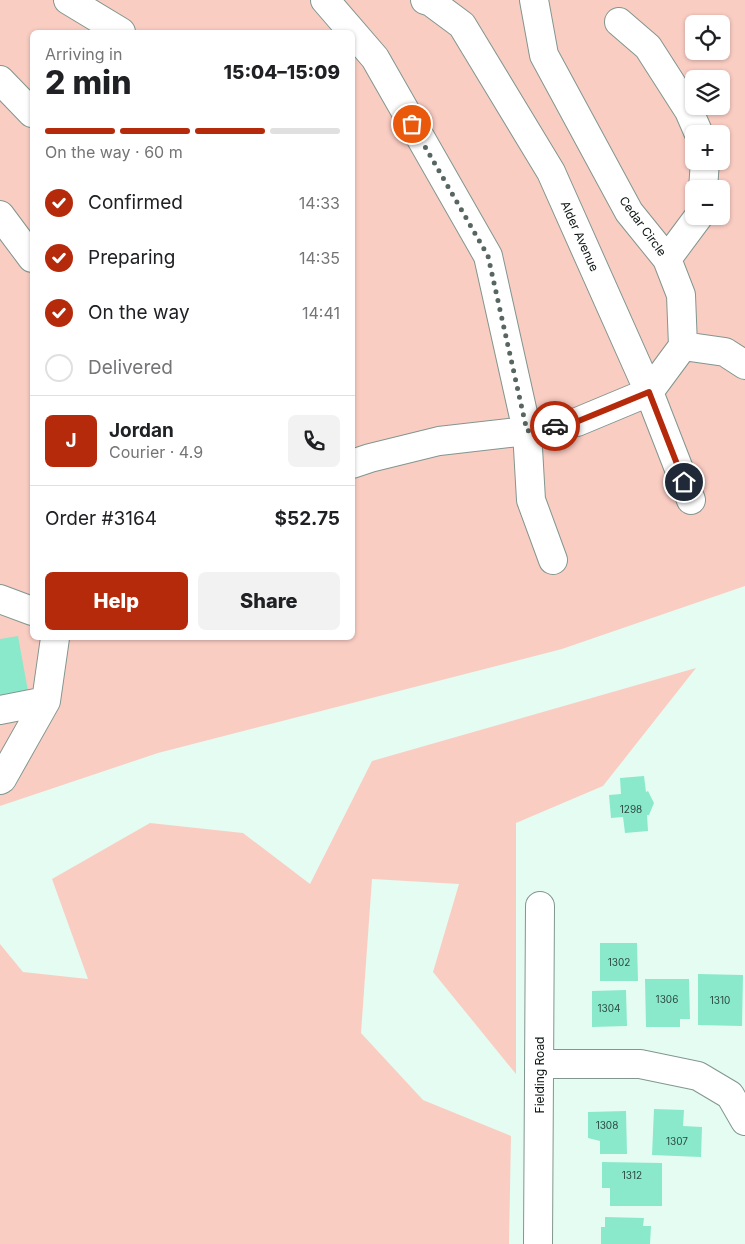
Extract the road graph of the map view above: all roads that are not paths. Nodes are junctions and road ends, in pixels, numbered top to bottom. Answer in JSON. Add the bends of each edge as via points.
{"nodes":[{"id":1,"x":68,"y":0,"type":"edge"},
{"id":2,"x":326,"y":0,"type":"edge"},
{"id":3,"x":425,"y":0,"type":"edge"},
{"id":4,"x":534,"y":0,"type":"edge"},
{"id":5,"x":108,"y":18,"type":"edge"},
{"id":6,"x":619,"y":22,"type":"dead end"},
{"id":7,"x":351,"y":30,"type":"edge"},
{"id":8,"x":355,"y":34,"type":"edge"},
{"id":9,"x":0,"y":80,"type":"edge"},
{"id":10,"x":30,"y":111,"type":"edge"},
{"id":11,"x":695,"y":125,"type":"edge"},
{"id":12,"x":0,"y":215,"type":"edge"},
{"id":13,"x":692,"y":225,"type":"edge"},
{"id":14,"x":30,"y":255,"type":"edge"},
{"id":15,"x":667,"y":259,"type":"junction"},
{"id":16,"x":683,"y":346,"type":"junction"},
{"id":17,"x":745,"y":365,"type":"edge"},
{"id":18,"x":649,"y":392,"type":"junction"},
{"id":19,"x":527,"y":431,"type":"junction"},
{"id":20,"x":355,"y":463,"type":"edge"},
{"id":21,"x":691,"y":500,"type":"dead end"},
{"id":22,"x":553,"y":560,"type":"dead end"},
{"id":23,"x":0,"y":599,"type":"edge"},
{"id":24,"x":30,"y":610,"type":"edge"},
{"id":25,"x":55,"y":640,"type":"edge"},
{"id":26,"x":46,"y":701,"type":"junction"},
{"id":27,"x":0,"y":710,"type":"edge"},
{"id":28,"x":0,"y":780,"type":"edge"},
{"id":29,"x":540,"y":906,"type":"dead end"},
{"id":30,"x":539,"y":1064,"type":"junction"},
{"id":31,"x":745,"y":1121,"type":"edge"},
{"id":32,"x":538,"y":1244,"type":"edge"}],
"edges":[{"from":1,"to":5,"type":"street"},
{"from":2,"to":7,"type":"street"},
{"from":3,"to":18,"type":"street","name":"Alder Avenue","via":[[462,25],[551,172]]},
{"from":4,"to":15,"type":"street","name":"Cedar Circle","via":[[544,56],[629,212]]},
{"from":6,"to":11,"type":"street","via":[[648,47]]},
{"from":8,"to":19,"type":"street","via":[[375,58],[488,256]]},
{"from":9,"to":10,"type":"street"},
{"from":12,"to":14,"type":"street"},
{"from":13,"to":15,"type":"street"},
{"from":15,"to":16,"type":"street","name":"Cedar Circle","via":[[681,295]]},
{"from":16,"to":17,"type":"street","via":[[725,352]]},
{"from":16,"to":18,"type":"street"},
{"from":18,"to":19,"type":"street","via":[[576,422]]},
{"from":18,"to":21,"type":"street","name":"Alder Avenue"},
{"from":19,"to":20,"type":"street","via":[[439,441]]},
{"from":19,"to":22,"type":"street","via":[[531,500]]},
{"from":23,"to":24,"type":"street"},
{"from":25,"to":26,"type":"street"},
{"from":26,"to":27,"type":"street"},
{"from":26,"to":28,"type":"street"},
{"from":29,"to":30,"type":"street","name":"Fielding Road"},
{"from":30,"to":31,"type":"street","via":[[640,1064],[698,1076],[730,1095]]},
{"from":30,"to":32,"type":"street","name":"Fielding Road"}]}
